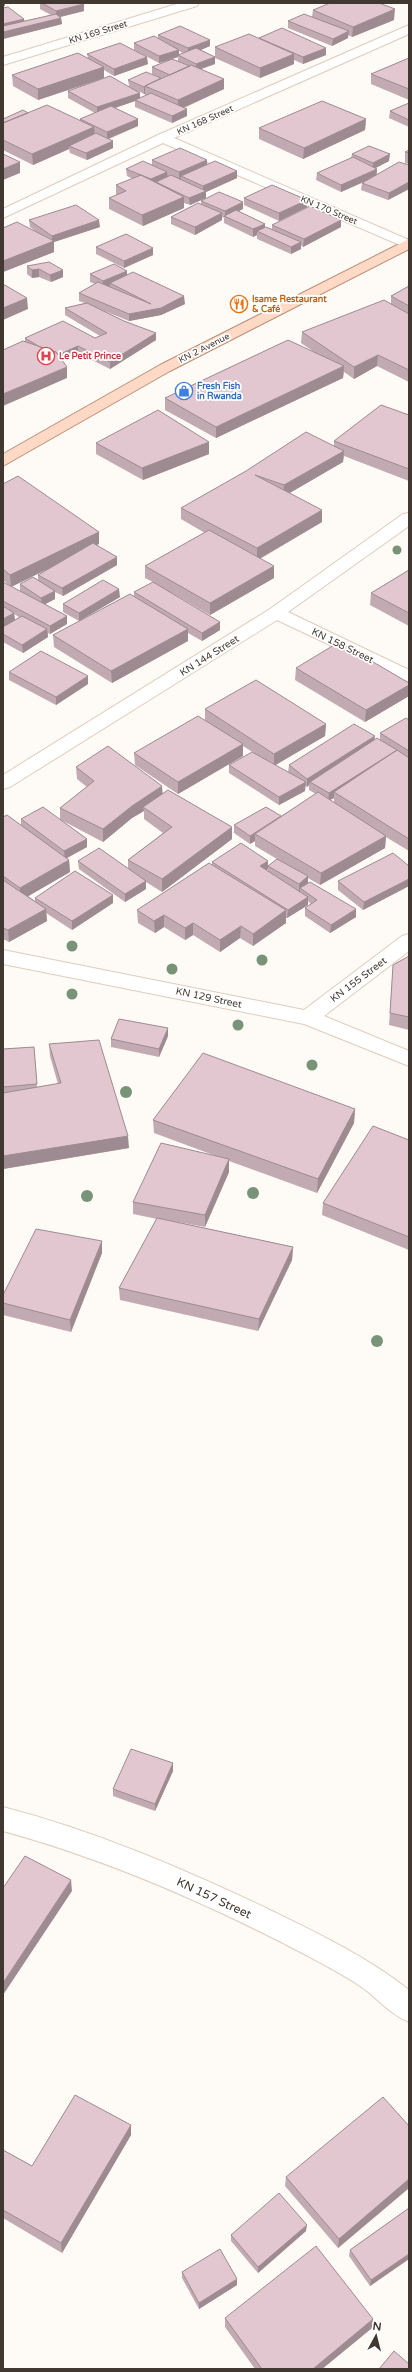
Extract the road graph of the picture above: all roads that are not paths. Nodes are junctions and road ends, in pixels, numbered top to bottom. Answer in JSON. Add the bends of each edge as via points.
{"nodes":[{"id":1,"x":193,"y":3,"type":"edge"},
{"id":2,"x":409,"y":29,"type":"edge"},
{"id":3,"x":3,"y":61,"type":"edge"},
{"id":4,"x":163,"y":138,"type":"junction"},
{"id":5,"x":3,"y":214,"type":"edge"},
{"id":6,"x":408,"y":244,"type":"edge"},
{"id":7,"x":3,"y":461,"type":"edge"},
{"id":8,"x":409,"y":518,"type":"edge"},
{"id":9,"x":276,"y":613,"type":"junction"},
{"id":10,"x":409,"y":677,"type":"edge"},
{"id":11,"x":3,"y":783,"type":"edge"},
{"id":12,"x":409,"y":941,"type":"edge"},
{"id":13,"x":3,"y":957,"type":"edge"},
{"id":14,"x":308,"y":1018,"type":"junction"},
{"id":15,"x":409,"y":1059,"type":"edge"},
{"id":16,"x":3,"y":1819,"type":"edge"},
{"id":17,"x":409,"y":2008,"type":"edge"}],
"edges":[{"from":1,"to":3,"type":"street","name":"KN 169 Street"},
{"from":2,"to":4,"type":"street","name":"KN 168 Street"},
{"from":4,"to":5,"type":"street","name":"KN 168 Street"},
{"from":4,"to":6,"type":"street","name":"KN 170 Street"},
{"from":6,"to":7,"type":"main road","name":"KN 2 Avenue","via":[[165,368]]},
{"from":8,"to":9,"type":"street","name":"KN 144 Street"},
{"from":9,"to":10,"type":"street","name":"KN 158 Street"},
{"from":9,"to":11,"type":"street","name":"KN 144 Street"},
{"from":12,"to":14,"type":"street","name":"KN 155 Street"},
{"from":13,"to":14,"type":"street","name":"KN 129 Street"},
{"from":14,"to":15,"type":"street","name":"KN 129 Street"},
{"from":16,"to":17,"type":"street","name":"KN 157 Street","via":[[62,1835],[190,1885],[318,1947],[372,1978]]}]}
